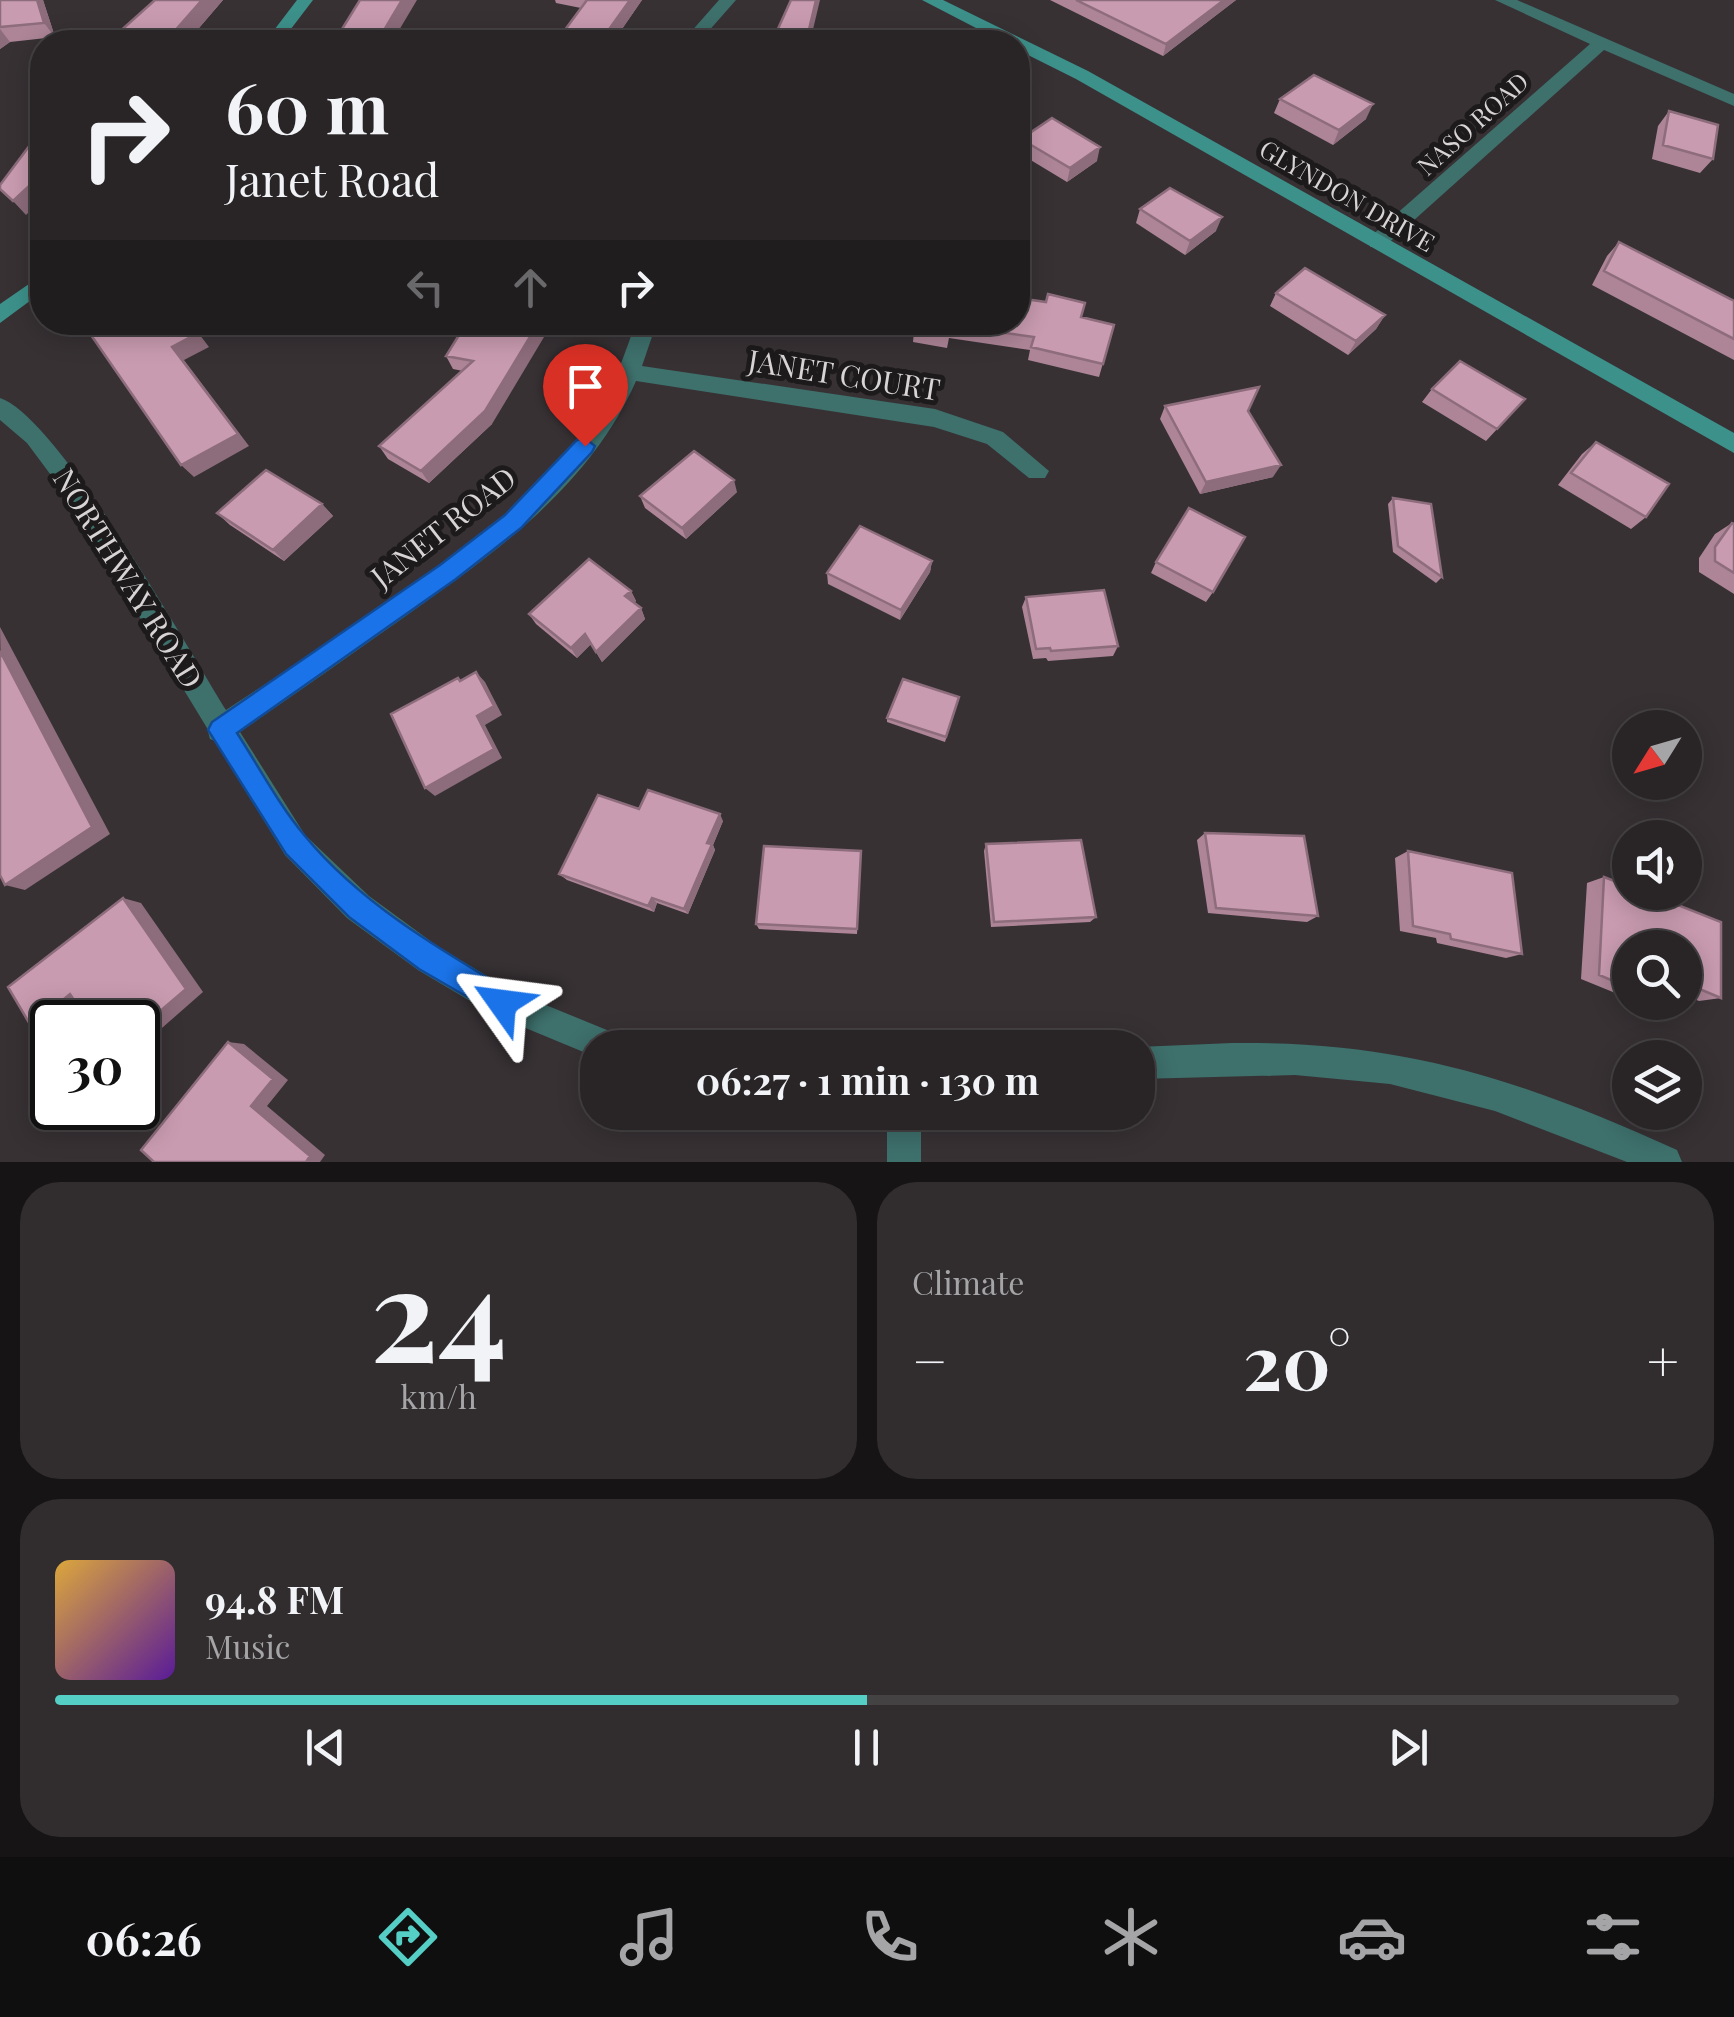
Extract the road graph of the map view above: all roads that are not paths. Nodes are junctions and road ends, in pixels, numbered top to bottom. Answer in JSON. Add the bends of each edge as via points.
{"nodes":[{"id":1,"x":305,"y":0,"type":"edge"},
{"id":2,"x":728,"y":0,"type":"edge"},
{"id":3,"x":930,"y":0,"type":"edge"},
{"id":4,"x":1503,"y":0,"type":"edge"},
{"id":5,"x":282,"y":30,"type":"edge"},
{"id":6,"x":701,"y":30,"type":"edge"},
{"id":7,"x":992,"y":30,"type":"edge"},
{"id":8,"x":1602,"y":43,"type":"junction"},
{"id":9,"x":1030,"y":49,"type":"edge"},
{"id":10,"x":1734,"y":101,"type":"edge"},
{"id":11,"x":1378,"y":242,"type":"junction"},
{"id":12,"x":30,"y":291,"type":"edge"},
{"id":13,"x":0,"y":315,"type":"edge"},
{"id":14,"x":643,"y":335,"type":"edge"},
{"id":15,"x":630,"y":372,"type":"junction"},
{"id":16,"x":0,"y":406,"type":"edge"},
{"id":17,"x":1734,"y":444,"type":"edge"},
{"id":18,"x":1037,"y":471,"type":"dead end"},
{"id":19,"x":220,"y":730,"type":"junction"},
{"id":20,"x":580,"y":1035,"type":"edge"},
{"id":21,"x":1155,"y":1062,"type":"edge"},
{"id":22,"x":904,"y":1130,"type":"edge"},
{"id":23,"x":904,"y":1162,"type":"edge"},
{"id":24,"x":1664,"y":1162,"type":"edge"}],
"edges":[{"from":1,"to":5,"type":"street"},
{"from":2,"to":6,"type":"street"},
{"from":3,"to":7,"type":"street","name":"GLYNDON DRIVE"},
{"from":4,"to":8,"type":"street"},
{"from":8,"to":10,"type":"street"},
{"from":8,"to":11,"type":"street","name":"NASO ROAD"},
{"from":9,"to":11,"type":"street","name":"GLYNDON DRIVE"},
{"from":11,"to":17,"type":"street","name":"GLYNDON DRIVE"},
{"from":12,"to":13,"type":"street"},
{"from":14,"to":15,"type":"street","name":"JANET ROAD"},
{"from":15,"to":18,"type":"street","name":"JANET COURT","via":[[935,418],[995,438]]},
{"from":15,"to":19,"type":"street","name":"JANET ROAD","via":[[603,423],[513,522]]},
{"from":16,"to":19,"type":"street","name":"NORTHWAY ROAD","via":[[35,437],[73,487]]},
{"from":19,"to":20,"type":"street","name":"NORTHWAY ROAD","via":[[295,845],[358,907],[502,1003]]},
{"from":21,"to":24,"type":"street","via":[[1256,1057],[1390,1068],[1496,1094]]},
{"from":22,"to":23,"type":"street"}]}
